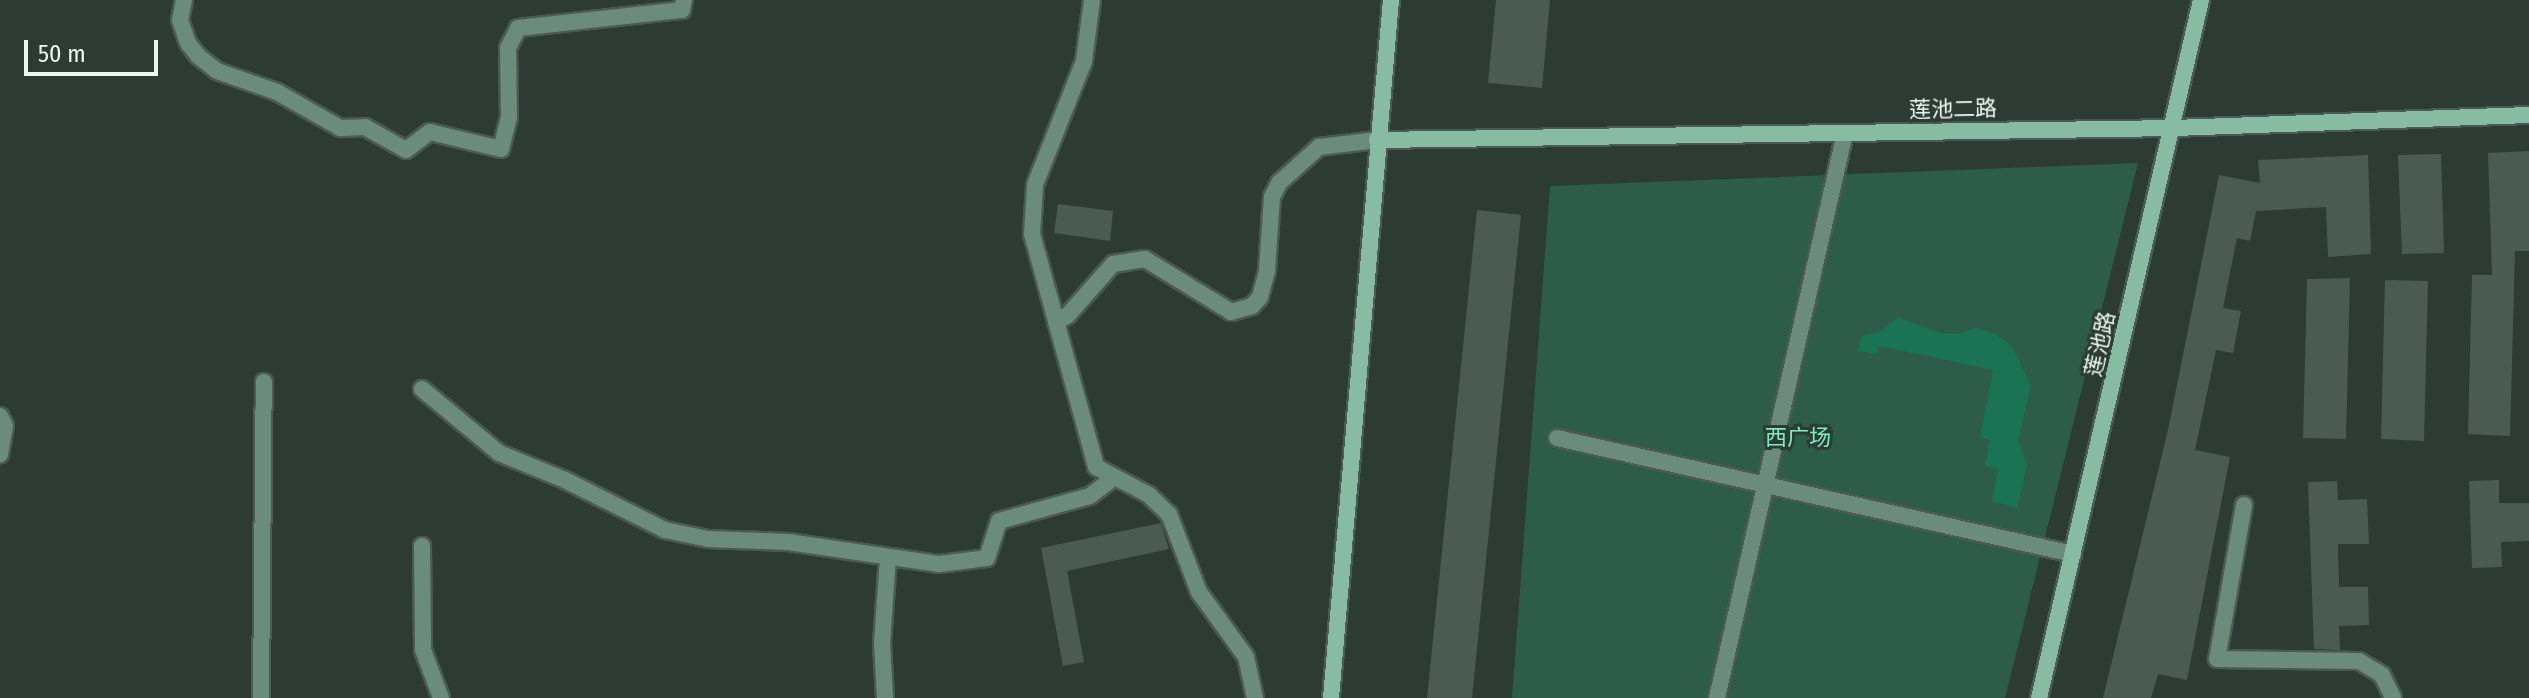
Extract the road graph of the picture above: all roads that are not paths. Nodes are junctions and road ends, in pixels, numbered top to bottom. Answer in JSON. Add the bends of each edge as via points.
{"nodes":[{"id":1,"x":184,"y":0,"type":"edge"},
{"id":2,"x":684,"y":0,"type":"edge"},
{"id":3,"x":1092,"y":0,"type":"edge"},
{"id":4,"x":1391,"y":0,"type":"edge"},
{"id":5,"x":2201,"y":0,"type":"edge"},
{"id":6,"x":2529,"y":115,"type":"edge"},
{"id":7,"x":2174,"y":128,"type":"junction"},
{"id":8,"x":1845,"y":133,"type":"junction"},
{"id":9,"x":1377,"y":140,"type":"junction"},
{"id":10,"x":1056,"y":322,"type":"junction"},
{"id":11,"x":264,"y":382,"type":"dead end"},
{"id":12,"x":422,"y":389,"type":"dead end"},
{"id":13,"x":0,"y":416,"type":"edge"},
{"id":14,"x":1557,"y":438,"type":"dead end"},
{"id":15,"x":0,"y":455,"type":"edge"},
{"id":16,"x":1113,"y":478,"type":"junction"},
{"id":17,"x":1765,"y":485,"type":"junction"},
{"id":18,"x":2244,"y":505,"type":"dead end"},
{"id":19,"x":422,"y":546,"type":"dead end"},
{"id":20,"x":2073,"y":554,"type":"junction"},
{"id":21,"x":888,"y":557,"type":"junction"},
{"id":22,"x":261,"y":698,"type":"edge"},
{"id":23,"x":441,"y":698,"type":"edge"},
{"id":24,"x":885,"y":698,"type":"edge"},
{"id":25,"x":1255,"y":698,"type":"edge"},
{"id":26,"x":1331,"y":698,"type":"edge"},
{"id":27,"x":1717,"y":698,"type":"edge"},
{"id":28,"x":2039,"y":698,"type":"edge"},
{"id":29,"x":2393,"y":698,"type":"edge"}],
"edges":[{"from":1,"to":2,"type":"street","via":[[180,20],[188,43],[217,71],[277,92],[340,128],[365,127],[406,150],[430,132],[501,149],[509,118],[508,48],[518,28],[682,10]]},
{"from":3,"to":10,"type":"street","via":[[1084,61],[1035,185],[1032,234]]},
{"from":4,"to":9,"type":"street"},
{"from":5,"to":7,"type":"street","name":"莲池路"},
{"from":6,"to":7,"type":"street","name":"莲池二路"},
{"from":7,"to":8,"type":"street","name":"莲池二路"},
{"from":7,"to":20,"type":"street","name":"莲池路"},
{"from":8,"to":9,"type":"street","name":"莲池二路"},
{"from":8,"to":17,"type":"street"},
{"from":9,"to":10,"type":"street","via":[[1319,147],[1279,183],[1272,197],[1267,270],[1252,306],[1231,312],[1145,259],[1113,264]]},
{"from":9,"to":26,"type":"street"},
{"from":10,"to":16,"type":"street","via":[[1096,467]]},
{"from":11,"to":22,"type":"street"},
{"from":12,"to":21,"type":"street","via":[[499,453],[665,530]]},
{"from":13,"to":15,"type":"street","via":[[5,426]]},
{"from":14,"to":17,"type":"street"},
{"from":16,"to":21,"type":"street","via":[[1090,496],[999,521],[987,558],[939,564]]},
{"from":16,"to":25,"type":"street","via":[[1149,495],[1169,514],[1199,592],[1246,657]]},
{"from":17,"to":20,"type":"street"},
{"from":17,"to":27,"type":"street"},
{"from":18,"to":29,"type":"street","via":[[2217,659],[2359,661],[2382,675]]},
{"from":19,"to":23,"type":"street","via":[[423,650]]},
{"from":20,"to":28,"type":"street","name":"莲池路"},
{"from":21,"to":24,"type":"street","via":[[882,643]]}]}
